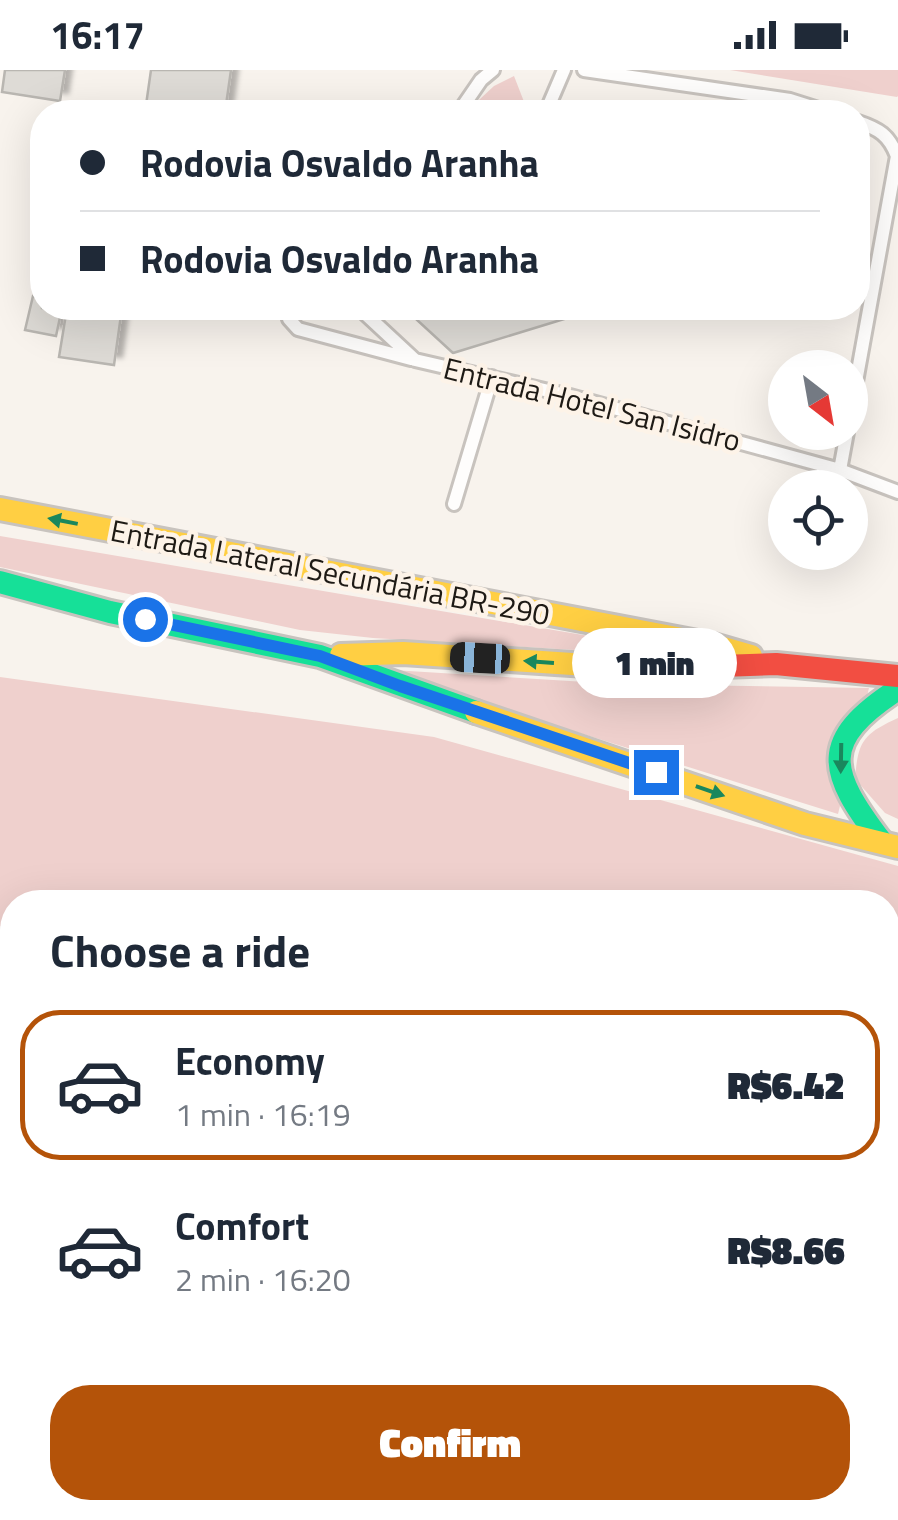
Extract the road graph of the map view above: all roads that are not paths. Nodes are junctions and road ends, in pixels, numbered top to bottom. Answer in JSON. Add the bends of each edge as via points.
{"nodes":[{"id":1,"x":493,"y":70,"type":"edge"},
{"id":2,"x":564,"y":70,"type":"edge"},
{"id":3,"x":584,"y":70,"type":"edge"},
{"id":4,"x":467,"y":100,"type":"edge"},
{"id":5,"x":551,"y":100,"type":"edge"},
{"id":6,"x":790,"y":100,"type":"edge"},
{"id":7,"x":870,"y":126,"type":"edge"},
{"id":8,"x":870,"y":304,"type":"edge"},
{"id":9,"x":290,"y":320,"type":"edge"},
{"id":10,"x":372,"y":320,"type":"edge"},
{"id":11,"x":867,"y":320,"type":"edge"},
{"id":12,"x":862,"y":350,"type":"edge"},
{"id":13,"x":415,"y":360,"type":"junction"},
{"id":14,"x":492,"y":377,"type":"junction"},
{"id":15,"x":844,"y":450,"type":"edge"},
{"id":16,"x":840,"y":470,"type":"joint"},
{"id":17,"x":868,"y":481,"type":"edge"},
{"id":18,"x":898,"y":492,"type":"edge"},
{"id":19,"x":454,"y":504,"type":"dead end"},
{"id":20,"x":0,"y":509,"type":"edge"},
{"id":21,"x":0,"y":582,"type":"edge"},
{"id":22,"x":320,"y":656,"type":"junction"},
{"id":23,"x":776,"y":664,"type":"junction"},
{"id":24,"x":898,"y":676,"type":"edge"},
{"id":25,"x":898,"y":689,"type":"edge"},
{"id":26,"x":889,"y":844,"type":"edge"}],
"edges":[{"from":1,"to":4,"type":"lane"},
{"from":2,"to":5,"type":"lane"},
{"from":3,"to":6,"type":"lane"},
{"from":7,"to":8,"type":"lane","via":[[891,140],[897,156]]},
{"from":9,"to":13,"type":"lane","via":[[298,329]]},
{"from":10,"to":13,"type":"lane","name":"Entrada Hotel San Isidro"},
{"from":11,"to":12,"type":"lane"},
{"from":13,"to":14,"type":"lane","name":"Entrada Hotel San Isidro"},
{"from":14,"to":16,"type":"lane","name":"Entrada Hotel San Isidro"},
{"from":14,"to":19,"type":"lane"},
{"from":15,"to":16,"type":"lane"},
{"from":17,"to":18,"type":"lane","name":"Entrada Hotel San Isidro"},
{"from":23,"to":20,"type":"main road","name":"Entrada Lateral Secundária BR-290","one_way":true,"via":[[714,645]]},
{"from":21,"to":22,"type":"main road"},
{"from":23,"to":22,"type":"main road","one_way":true,"via":[[633,668],[403,654]]},
{"from":22,"to":26,"type":"main road","one_way":true,"via":[[806,824]]},
{"from":23,"to":24,"type":"main road"},
{"from":25,"to":26,"type":"main road","one_way":true,"via":[[862,713],[838,748],[851,802]]}]}
